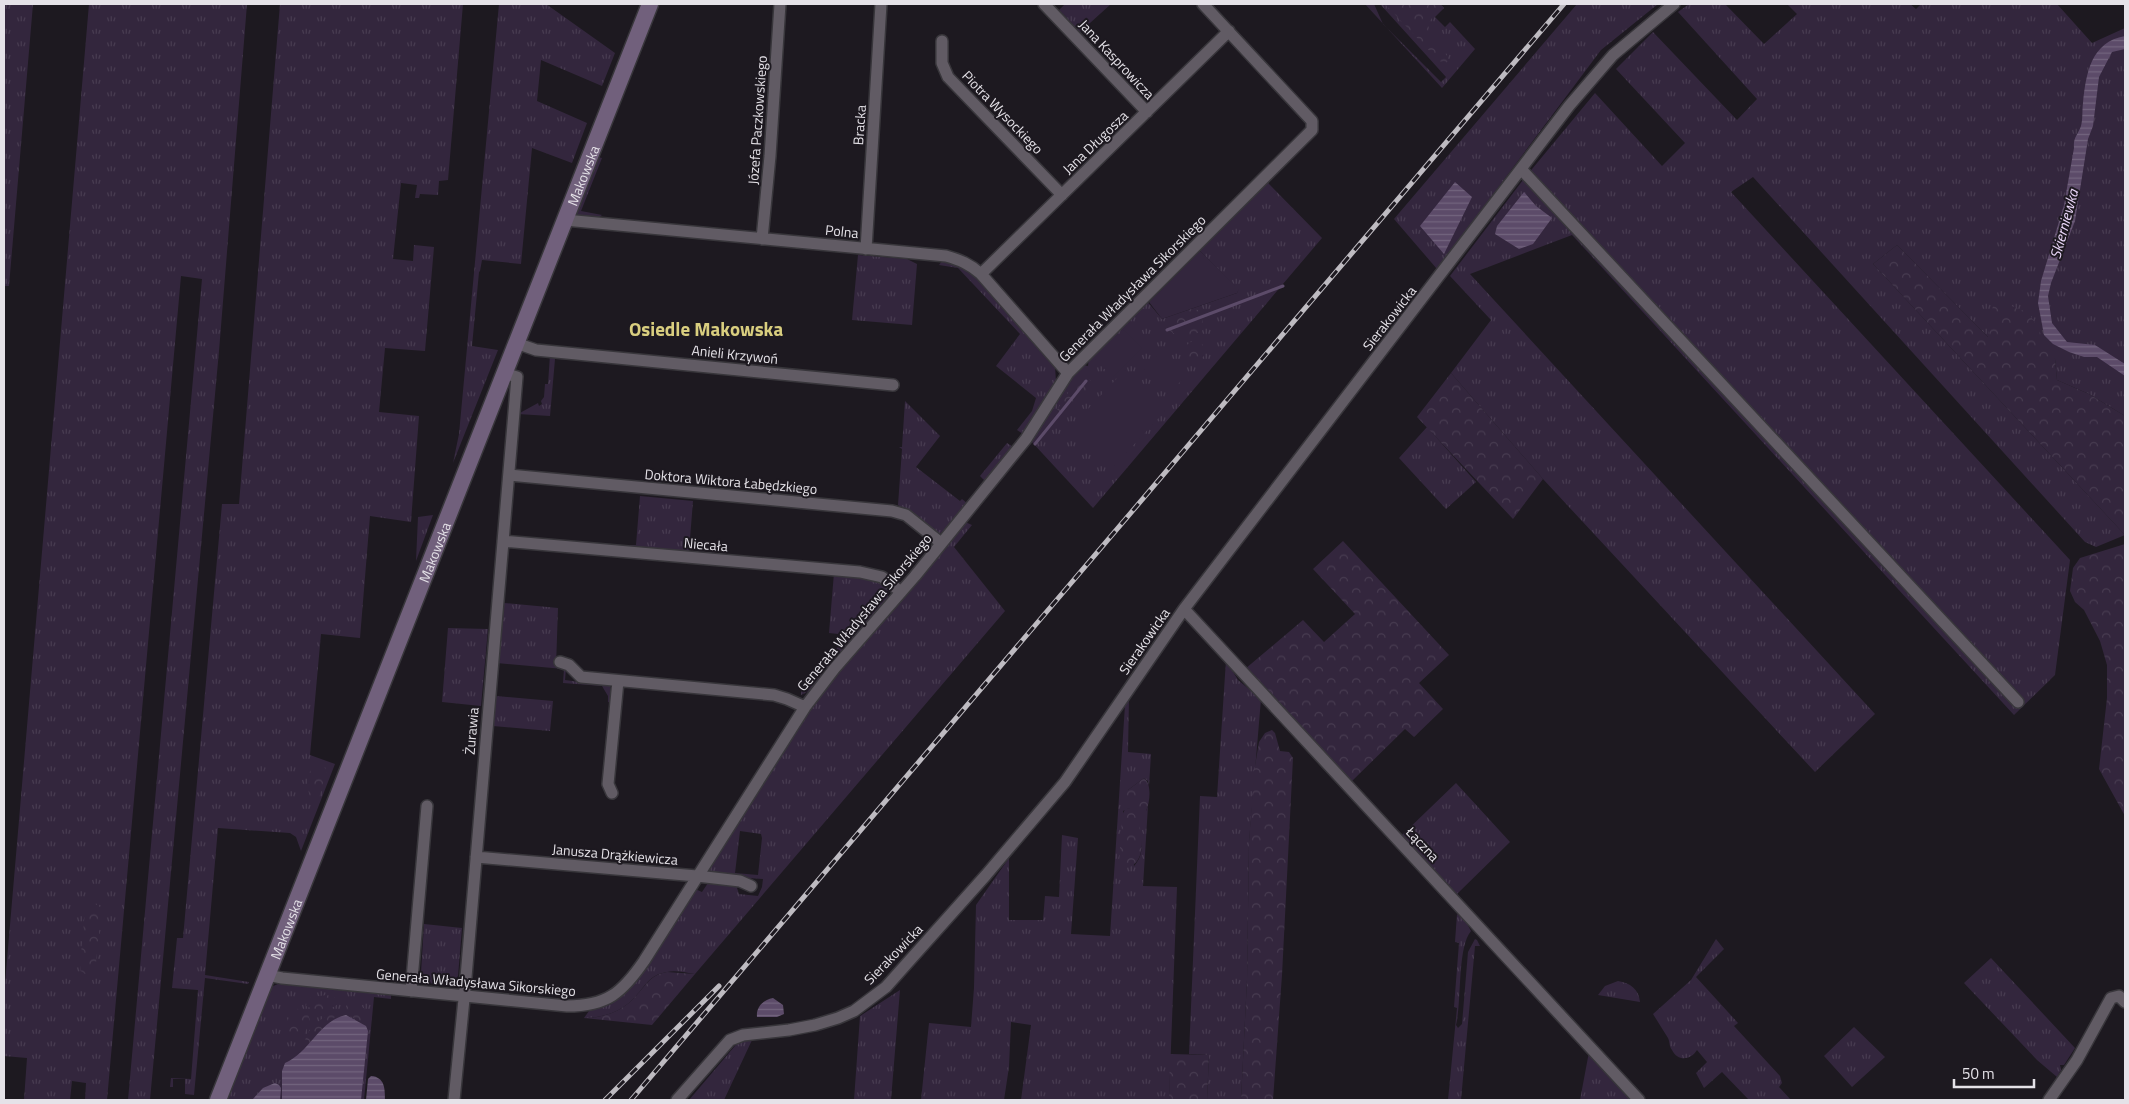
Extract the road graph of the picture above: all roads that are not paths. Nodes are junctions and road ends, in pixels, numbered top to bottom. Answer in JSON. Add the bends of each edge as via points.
{"nodes":[{"id":1,"x":650,"y":4,"type":"edge"},
{"id":2,"x":780,"y":4,"type":"edge"},
{"id":3,"x":881,"y":4,"type":"edge"},
{"id":4,"x":1044,"y":4,"type":"edge"},
{"id":5,"x":1203,"y":4,"type":"edge"},
{"id":6,"x":1674,"y":4,"type":"edge"},
{"id":7,"x":1229,"y":31,"type":"junction"},
{"id":8,"x":942,"y":41,"type":"dead end"},
{"id":9,"x":1147,"y":112,"type":"junction"},
{"id":10,"x":1521,"y":169,"type":"junction"},
{"id":11,"x":1062,"y":195,"type":"junction"},
{"id":12,"x":565,"y":220,"type":"junction"},
{"id":13,"x":762,"y":239,"type":"junction"},
{"id":14,"x":866,"y":249,"type":"junction"},
{"id":15,"x":981,"y":274,"type":"junction"},
{"id":16,"x":516,"y":343,"type":"junction"},
{"id":17,"x":504,"y":373,"type":"junction"},
{"id":18,"x":1068,"y":373,"type":"junction"},
{"id":19,"x":893,"y":385,"type":"dead end"},
{"id":20,"x":509,"y":475,"type":"junction"},
{"id":21,"x":503,"y":542,"type":"junction"},
{"id":22,"x":942,"y":543,"type":"junction"},
{"id":23,"x":902,"y":592,"type":"junction"},
{"id":24,"x":1184,"y":609,"type":"junction"},
{"id":25,"x":560,"y":662,"type":"dead end"},
{"id":26,"x":618,"y":681,"type":"junction"},
{"id":27,"x":2018,"y":702,"type":"dead end"},
{"id":28,"x":805,"y":707,"type":"junction"},
{"id":29,"x":612,"y":793,"type":"dead end"},
{"id":30,"x":427,"y":806,"type":"dead end"},
{"id":31,"x":476,"y":857,"type":"junction"},
{"id":32,"x":697,"y":876,"type":"junction"},
{"id":33,"x":751,"y":886,"type":"dead end"},
{"id":34,"x":267,"y":975,"type":"junction"},
{"id":35,"x":411,"y":991,"type":"junction"},
{"id":36,"x":464,"y":996,"type":"junction"},
{"id":37,"x":2125,"y":1002,"type":"edge"},
{"id":38,"x":218,"y":1100,"type":"edge"},
{"id":39,"x":454,"y":1100,"type":"edge"},
{"id":40,"x":677,"y":1100,"type":"edge"},
{"id":41,"x":1639,"y":1100,"type":"edge"},
{"id":42,"x":2049,"y":1100,"type":"edge"}],
"edges":[{"from":1,"to":12,"type":"street","name":"Makowska"},
{"from":2,"to":13,"type":"street","name":"Józefa Paczkowskiego"},
{"from":3,"to":14,"type":"street","name":"Bracka"},
{"from":4,"to":9,"type":"street","name":"Jana Kasprowicza"},
{"from":5,"to":7,"type":"street"},
{"from":6,"to":10,"type":"street","name":"Sierakowicka","via":[[1613,56],[1569,106]]},
{"from":7,"to":9,"type":"street","name":"Jana Długosza"},
{"from":7,"to":18,"type":"street","name":"Generała Władysława Sikorskiego","via":[[1312,121],[1312,130]]},
{"from":8,"to":11,"type":"street","name":"Piotra Wysockiego","via":[[942,67],[948,77]]},
{"from":9,"to":11,"type":"street","name":"Jana Długosza"},
{"from":10,"to":24,"type":"street","name":"Sierakowicka"},
{"from":10,"to":27,"type":"street"},
{"from":11,"to":15,"type":"street","name":"Jana Długosza"},
{"from":12,"to":13,"type":"street","name":"Polna"},
{"from":12,"to":16,"type":"street","name":"Makowska"},
{"from":13,"to":14,"type":"street","name":"Polna"},
{"from":14,"to":15,"type":"street","name":"Polna","via":[[946,256],[969,264]]},
{"from":15,"to":18,"type":"street","name":"Polna"},
{"from":16,"to":17,"type":"street","name":"Makowska"},
{"from":16,"to":19,"type":"street","name":"Anieli Krzywoń","via":[[536,350]]},
{"from":17,"to":20,"type":"street","name":"Żurawia","via":[[517,378]]},
{"from":17,"to":34,"type":"street","name":"Makowska"},
{"from":18,"to":22,"type":"street","name":"Generała Władysława Sikorskiego","via":[[1026,439]]},
{"from":20,"to":21,"type":"street","name":"Żurawia"},
{"from":20,"to":22,"type":"street","name":"Doktora Wiktora Łabędzkiego","via":[[892,511],[906,515]]},
{"from":21,"to":23,"type":"street","name":"Niecała","via":[[860,572],[882,577]]},
{"from":21,"to":31,"type":"street","name":"Żurawia"},
{"from":22,"to":23,"type":"street","name":"Generała Władysława Sikorskiego"},
{"from":23,"to":28,"type":"street","name":"Generała Władysława Sikorskiego"},
{"from":24,"to":40,"type":"street","name":"Sierakowicka","via":[[1065,782],[886,987],[854,1011],[838,1018],[730,1040]]},
{"from":24,"to":41,"type":"street","name":"Łączna"},
{"from":25,"to":26,"type":"street","via":[[569,665],[579,677]]},
{"from":26,"to":28,"type":"street","via":[[774,696]]},
{"from":26,"to":29,"type":"street","via":[[608,784]]},
{"from":28,"to":32,"type":"street","name":"Generała Władysława Sikorskiego"},
{"from":30,"to":35,"type":"street"},
{"from":31,"to":32,"type":"street","name":"Janusza Drążkiewicza"},
{"from":31,"to":36,"type":"street","name":"Żurawia"},
{"from":32,"to":33,"type":"street","name":"Janusza Drążkiewicza","via":[[740,881]]},
{"from":32,"to":36,"type":"street","name":"Generała Władysława Sikorskiego","via":[[631,980],[611,997],[592,1005],[567,1006]]},
{"from":34,"to":35,"type":"street","name":"Generała Władysława Sikorskiego"},
{"from":34,"to":38,"type":"street","name":"Makowska"},
{"from":35,"to":36,"type":"street","name":"Generała Władysława Sikorskiego"},
{"from":36,"to":39,"type":"street","name":"Żurawia"},
{"from":37,"to":42,"type":"street","via":[[2119,996],[2112,998],[2077,1060]]}]}
